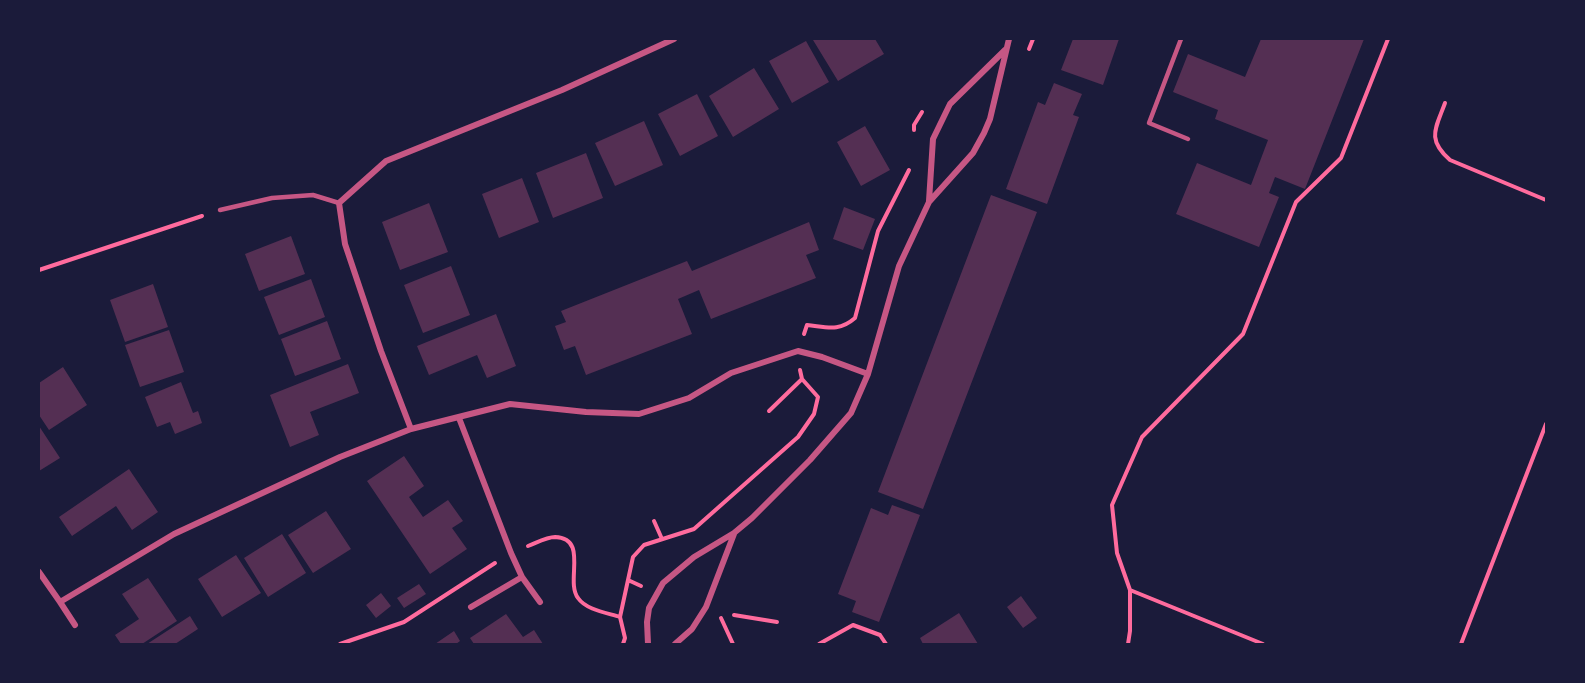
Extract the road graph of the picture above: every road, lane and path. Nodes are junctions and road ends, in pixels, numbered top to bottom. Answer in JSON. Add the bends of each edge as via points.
{"nodes":[{"id":1,"x":674,"y":39,"type":"edge"},
{"id":2,"x":1009,"y":39,"type":"edge"},
{"id":3,"x":1181,"y":39,"type":"edge"},
{"id":4,"x":1388,"y":39,"type":"edge"},
{"id":5,"x":1006,"y":49,"type":"junction"},
{"id":6,"x":1445,"y":103,"type":"dead end"},
{"id":7,"x":945,"y":112,"type":"junction"},
{"id":8,"x":914,"y":134,"type":"dead end"},
{"id":9,"x":1188,"y":139,"type":"dead end"},
{"id":10,"x":910,"y":163,"type":"dead end"},
{"id":11,"x":1546,"y":200,"type":"edge"},
{"id":12,"x":929,"y":202,"type":"junction"},
{"id":13,"x":339,"y":203,"type":"junction"},
{"id":14,"x":220,"y":210,"type":"joint"},
{"id":15,"x":39,"y":270,"type":"edge"},
{"id":16,"x":798,"y":351,"type":"junction"},
{"id":17,"x":868,"y":374,"type":"junction"},
{"id":18,"x":802,"y":380,"type":"junction"},
{"id":19,"x":769,"y":411,"type":"dead end"},
{"id":20,"x":459,"y":418,"type":"junction"},
{"id":21,"x":1546,"y":424,"type":"edge"},
{"id":22,"x":411,"y":429,"type":"junction"},
{"id":23,"x":654,"y":521,"type":"dead end"},
{"id":24,"x":734,"y":533,"type":"junction"},
{"id":25,"x":662,"y":539,"type":"junction"},
{"id":26,"x":511,"y":553,"type":"junction"},
{"id":27,"x":39,"y":572,"type":"edge"},
{"id":28,"x":522,"y":577,"type":"junction"},
{"id":29,"x":628,"y":580,"type":"dead end"},
{"id":30,"x":1130,"y":590,"type":"junction"},
{"id":31,"x":60,"y":602,"type":"junction"},
{"id":32,"x":540,"y":602,"type":"dead end"},
{"id":33,"x":471,"y":607,"type":"dead end"},
{"id":34,"x":734,"y":615,"type":"dead end"},
{"id":35,"x":777,"y":622,"type":"dead end"},
{"id":36,"x":75,"y":625,"type":"dead end"},
{"id":37,"x":340,"y":644,"type":"edge"},
{"id":38,"x":623,"y":644,"type":"edge"},
{"id":39,"x":648,"y":644,"type":"edge"},
{"id":40,"x":675,"y":644,"type":"edge"},
{"id":41,"x":819,"y":644,"type":"edge"},
{"id":42,"x":886,"y":644,"type":"edge"},
{"id":43,"x":1128,"y":644,"type":"edge"},
{"id":44,"x":1263,"y":644,"type":"edge"},
{"id":45,"x":1461,"y":644,"type":"edge"}],
"edges":[{"from":1,"to":13,"type":"street","via":[[562,90],[386,161]]},
{"from":2,"to":5,"type":"street"},
{"from":3,"to":9,"type":"lane","via":[[1149,123]]},
{"from":4,"to":30,"type":"path","via":[[1341,158],[1296,202],[1243,334],[1142,437],[1112,505],[1117,553]]},
{"from":5,"to":7,"type":"street"},
{"from":5,"to":12,"type":"street","via":[[984,133],[973,153]]},
{"from":6,"to":11,"type":"path","via":[[1434,134],[1439,150],[1450,159]]},
{"from":7,"to":8,"type":"path","via":[[927,102],[914,125]]},
{"from":7,"to":12,"type":"street","via":[[933,139]]},
{"from":10,"to":16,"type":"path","via":[[878,231],[855,318],[846,327],[807,325]]},
{"from":12,"to":17,"type":"street","via":[[899,266]]},
{"from":13,"to":14,"type":"lane","via":[[313,195],[272,198]]},
{"from":13,"to":22,"type":"street","via":[[345,244]]},
{"from":14,"to":15,"type":"path"},
{"from":16,"to":17,"type":"street"},
{"from":16,"to":18,"type":"path"},
{"from":16,"to":20,"type":"street","via":[[731,373],[688,398],[639,414],[510,404]]},
{"from":17,"to":24,"type":"street","via":[[850,413],[810,460]]},
{"from":18,"to":19,"type":"path"},
{"from":18,"to":25,"type":"path","via":[[818,397],[814,414],[798,437],[694,529]]},
{"from":20,"to":22,"type":"street"},
{"from":20,"to":26,"type":"street"},
{"from":21,"to":45,"type":"path"},
{"from":22,"to":31,"type":"street","via":[[340,457],[174,534]]},
{"from":23,"to":25,"type":"path"},
{"from":24,"to":39,"type":"street","via":[[694,557],[663,583],[650,608]]},
{"from":24,"to":40,"type":"street","via":[[706,607],[692,629]]},
{"from":25,"to":29,"type":"path","via":[[644,544],[633,557]]},
{"from":26,"to":28,"type":"street"},
{"from":26,"to":37,"type":"path","via":[[404,622]]},
{"from":26,"to":38,"type":"path","via":[[554,537],[567,540],[575,551],[573,587],[578,599],[620,617]]},
{"from":27,"to":31,"type":"street"},
{"from":28,"to":32,"type":"street"},
{"from":28,"to":33,"type":"street"},
{"from":30,"to":43,"type":"path"},
{"from":30,"to":44,"type":"path"},
{"from":31,"to":36,"type":"street"},
{"from":34,"to":35,"type":"path"},
{"from":41,"to":42,"type":"path","via":[[853,625],[880,635]]}]}
